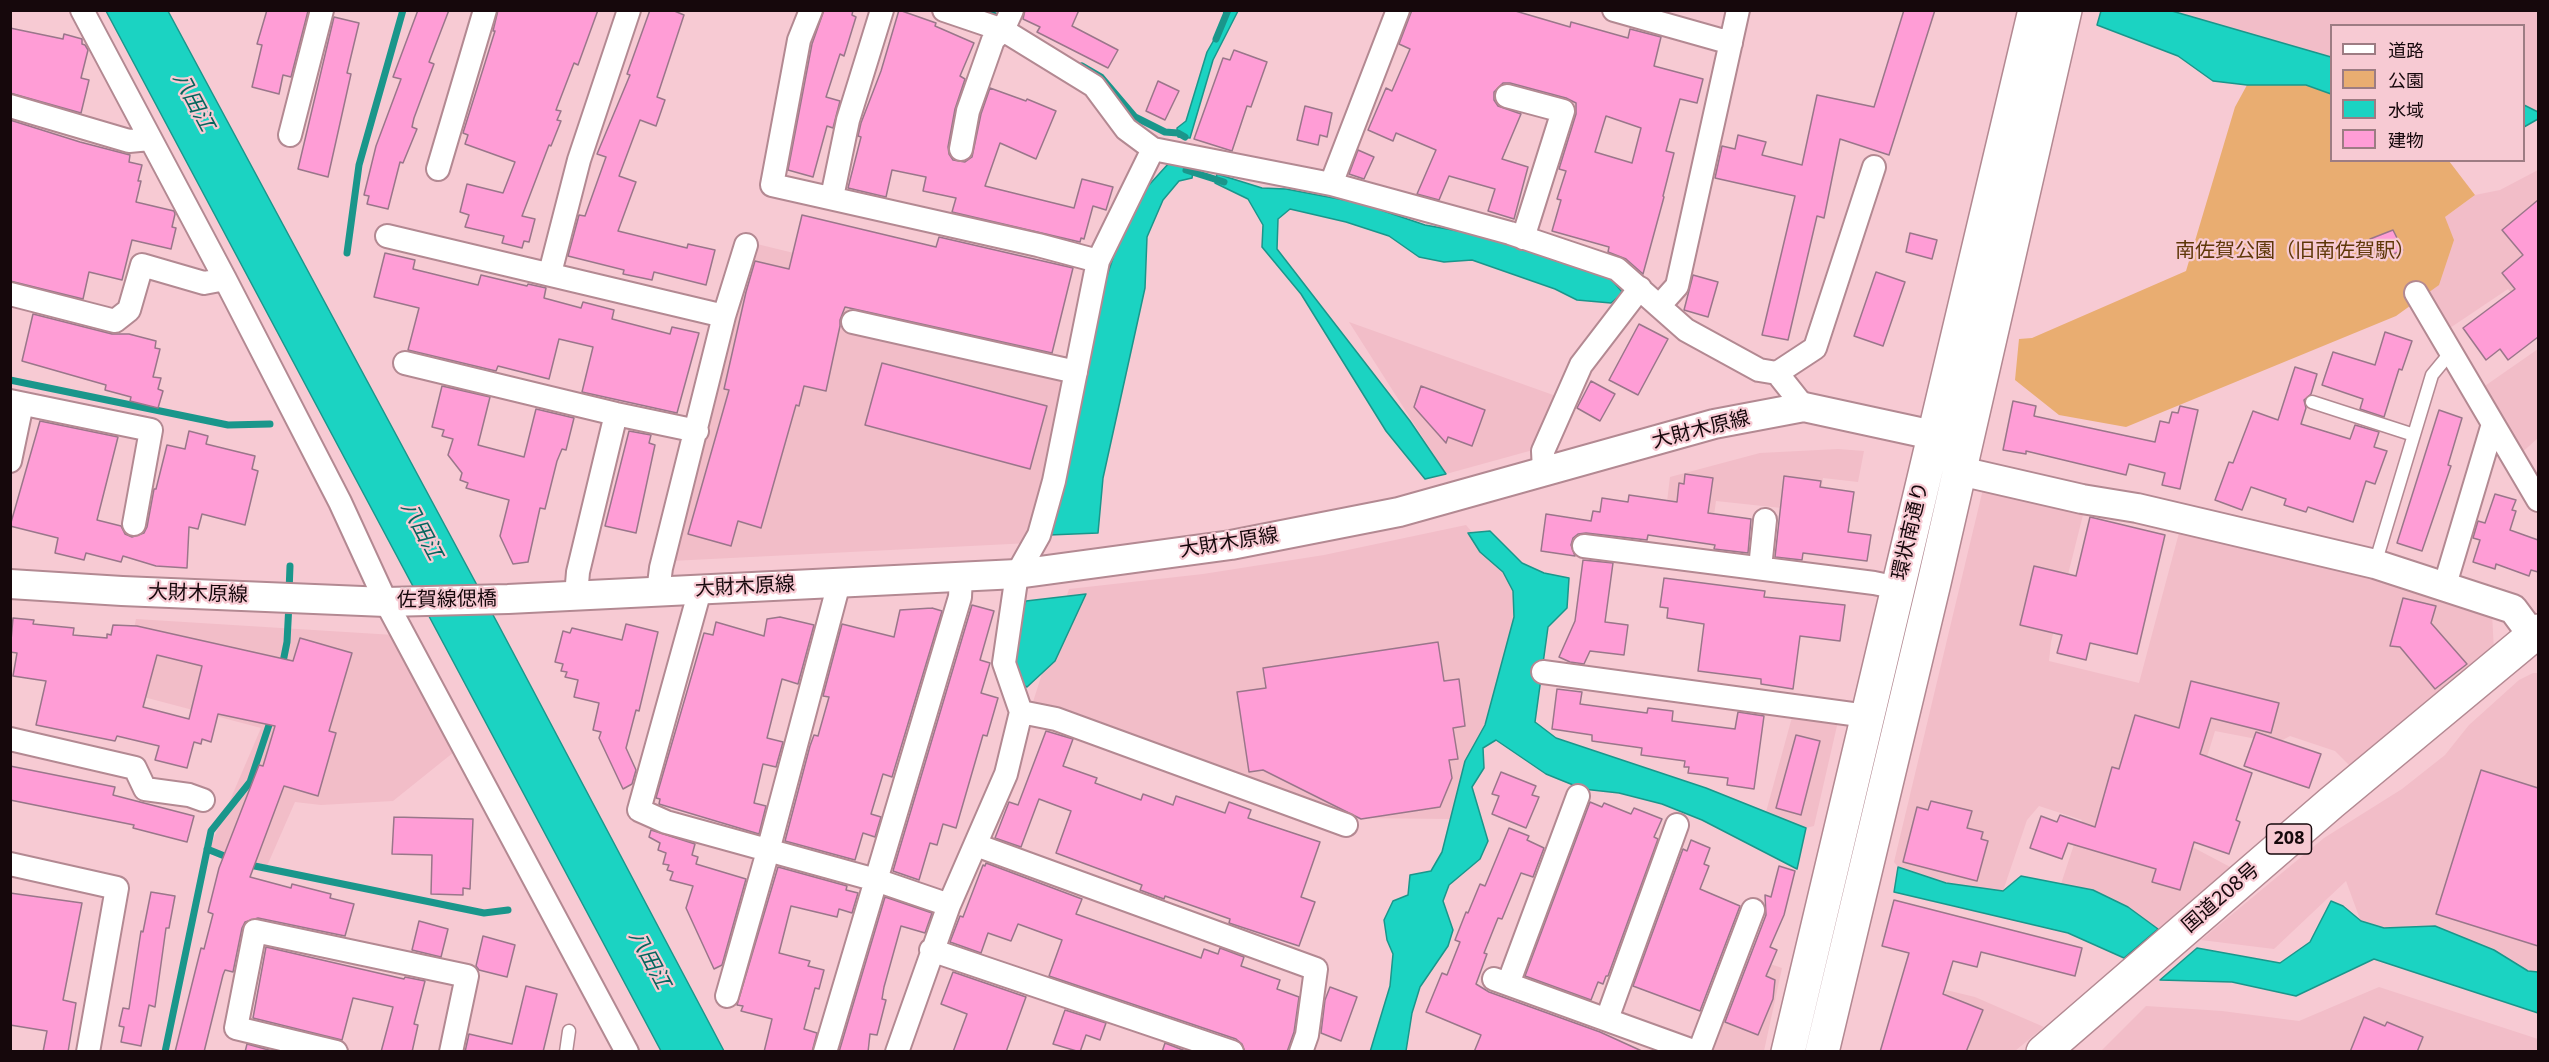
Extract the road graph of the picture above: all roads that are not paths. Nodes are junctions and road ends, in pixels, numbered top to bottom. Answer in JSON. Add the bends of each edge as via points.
{"nodes":[{"id":1,"x":82,"y":10,"type":"edge"},
{"id":2,"x":321,"y":10,"type":"edge"},
{"id":3,"x":485,"y":10,"type":"edge"},
{"id":4,"x":629,"y":10,"type":"edge"},
{"id":5,"x":811,"y":10,"type":"edge"},
{"id":6,"x":882,"y":10,"type":"edge"},
{"id":7,"x":944,"y":10,"type":"edge"},
{"id":8,"x":1398,"y":10,"type":"edge"},
{"id":9,"x":1614,"y":10,"type":"edge"},
{"id":10,"x":1738,"y":10,"type":"edge"},
{"id":11,"x":2035,"y":10,"type":"edge"},
{"id":12,"x":2066,"y":10,"type":"edge"},
{"id":13,"x":1009,"y":18,"type":"edge"},
{"id":14,"x":1731,"y":43,"type":"junction"},
{"id":15,"x":1507,"y":96,"type":"dead end"},
{"id":16,"x":10,"y":106,"type":"edge"},
{"id":17,"x":290,"y":135,"type":"dead end"},
{"id":18,"x":150,"y":139,"type":"junction"},
{"id":19,"x":961,"y":149,"type":"dead end"},
{"id":20,"x":1172,"y":153,"type":"junction"},
{"id":21,"x":1874,"y":167,"type":"dead end"},
{"id":22,"x":438,"y":169,"type":"dead end"},
{"id":23,"x":1331,"y":184,"type":"junction"},
{"id":24,"x":832,"y":198,"type":"junction"},
{"id":25,"x":387,"y":236,"type":"dead end"},
{"id":26,"x":1523,"y":238,"type":"junction"},
{"id":27,"x":746,"y":245,"type":"dead end"},
{"id":28,"x":1098,"y":261,"type":"junction"},
{"id":29,"x":550,"y":273,"type":"junction"},
{"id":30,"x":225,"y":279,"type":"junction"},
{"id":31,"x":1640,"y":288,"type":"junction"},
{"id":32,"x":2416,"y":293,"type":"dead end"},
{"id":33,"x":10,"y":294,"type":"edge"},
{"id":34,"x":1660,"y":305,"type":"junction"},
{"id":35,"x":724,"y":316,"type":"junction"},
{"id":36,"x":853,"y":322,"type":"dead end"},
{"id":37,"x":2451,"y":352,"type":"junction"},
{"id":38,"x":405,"y":363,"type":"dead end"},
{"id":39,"x":1076,"y":372,"type":"junction"},
{"id":40,"x":1777,"y":373,"type":"junction"},
{"id":41,"x":2312,"y":402,"type":"dead end"},
{"id":42,"x":16,"y":403,"type":"edge"},
{"id":43,"x":1804,"y":407,"type":"junction"},
{"id":44,"x":616,"y":414,"type":"junction"},
{"id":45,"x":2493,"y":424,"type":"junction"},
{"id":46,"x":697,"y":431,"type":"junction"},
{"id":47,"x":1933,"y":435,"type":"junction"},
{"id":48,"x":2414,"y":435,"type":"junction"},
{"id":49,"x":10,"y":461,"type":"edge"},
{"id":50,"x":1544,"y":471,"type":"junction"},
{"id":51,"x":1959,"y":471,"type":"junction"},
{"id":52,"x":2538,"y":500,"type":"edge"},
{"id":53,"x":1765,"y":520,"type":"dead end"},
{"id":54,"x":134,"y":524,"type":"dead end"},
{"id":55,"x":1584,"y":546,"type":"dead end"},
{"id":56,"x":2375,"y":564,"type":"junction"},
{"id":57,"x":1760,"y":568,"type":"junction"},
{"id":58,"x":1017,"y":574,"type":"junction"},
{"id":59,"x":962,"y":577,"type":"junction"},
{"id":60,"x":839,"y":583,"type":"junction"},
{"id":61,"x":10,"y":584,"type":"edge"},
{"id":62,"x":1898,"y":588,"type":"junction"},
{"id":63,"x":2444,"y":588,"type":"junction"},
{"id":64,"x":700,"y":590,"type":"junction"},
{"id":65,"x":658,"y":592,"type":"junction"},
{"id":66,"x":576,"y":596,"type":"junction"},
{"id":67,"x":508,"y":599,"type":"joint"},
{"id":68,"x":386,"y":602,"type":"junction"},
{"id":69,"x":2537,"y":635,"type":"edge"},
{"id":70,"x":1543,"y":672,"type":"dead end"},
{"id":71,"x":1021,"y":712,"type":"junction"},
{"id":72,"x":1867,"y":716,"type":"junction"},
{"id":73,"x":10,"y":739,"type":"edge"},
{"id":74,"x":1578,"y":796,"type":"dead end"},
{"id":75,"x":203,"y":800,"type":"dead end"},
{"id":76,"x":1346,"y":825,"type":"dead end"},
{"id":77,"x":1677,"y":825,"type":"dead end"},
{"id":78,"x":976,"y":844,"type":"junction"},
{"id":79,"x":768,"y":851,"type":"junction"},
{"id":80,"x":10,"y":864,"type":"edge"},
{"id":81,"x":876,"y":880,"type":"junction"},
{"id":82,"x":949,"y":905,"type":"junction"},
{"id":83,"x":1753,"y":910,"type":"dead end"},
{"id":84,"x":931,"y":950,"type":"junction"},
{"id":85,"x":727,"y":996,"type":"dead end"},
{"id":86,"x":1606,"y":1019,"type":"junction"},
{"id":87,"x":570,"y":1031,"type":"dead end"},
{"id":88,"x":899,"y":1051,"type":"edge"},
{"id":89,"x":88,"y":1052,"type":"edge"},
{"id":90,"x":336,"y":1052,"type":"edge"},
{"id":91,"x":451,"y":1052,"type":"edge"},
{"id":92,"x":566,"y":1052,"type":"edge"},
{"id":93,"x":627,"y":1052,"type":"edge"},
{"id":94,"x":825,"y":1052,"type":"edge"},
{"id":95,"x":1232,"y":1052,"type":"edge"},
{"id":96,"x":1302,"y":1052,"type":"edge"},
{"id":97,"x":1698,"y":1052,"type":"edge"},
{"id":98,"x":1788,"y":1052,"type":"edge"},
{"id":99,"x":1822,"y":1052,"type":"edge"},
{"id":100,"x":2043,"y":1052,"type":"edge"}],
"edges":[{"from":1,"to":18,"type":"street"},
{"from":2,"to":17,"type":"street"},
{"from":3,"to":22,"type":"street"},
{"from":4,"to":29,"type":"street","via":[[579,160]]},
{"from":5,"to":24,"type":"street","via":[[799,40],[772,185]]},
{"from":6,"to":24,"type":"street","via":[[848,120]]},
{"from":7,"to":13,"type":"street"},
{"from":8,"to":23,"type":"street"},
{"from":9,"to":14,"type":"street"},
{"from":10,"to":14,"type":"street"},
{"from":11,"to":47,"type":"main road","name":"環状南通り"},
{"from":12,"to":51,"type":"main road","name":"環状南通り"},
{"from":13,"to":19,"type":"street","via":[[993,40],[968,111]]},
{"from":13,"to":20,"type":"street","via":[[1094,86],[1126,129]]},
{"from":14,"to":34,"type":"street","via":[[1677,286]]},
{"from":15,"to":26,"type":"street","via":[[1563,111]]},
{"from":16,"to":18,"type":"street","via":[[129,141]]},
{"from":18,"to":30,"type":"street"},
{"from":20,"to":23,"type":"street"},
{"from":20,"to":28,"type":"street"},
{"from":21,"to":40,"type":"street","via":[[1815,348]]},
{"from":23,"to":26,"type":"street"},
{"from":24,"to":28,"type":"street"},
{"from":25,"to":29,"type":"street"},
{"from":26,"to":31,"type":"street","via":[[1617,269]]},
{"from":27,"to":35,"type":"street"},
{"from":28,"to":39,"type":"street"},
{"from":29,"to":35,"type":"street"},
{"from":30,"to":33,"type":"street","via":[[204,283],[142,265],[129,310],[115,321]]},
{"from":30,"to":68,"type":"street","via":[[340,502]]},
{"from":31,"to":34,"type":"street"},
{"from":31,"to":50,"type":"street","via":[[1581,365],[1543,451]]},
{"from":32,"to":37,"type":"street"},
{"from":34,"to":40,"type":"street","via":[[1686,330],[1759,370]]},
{"from":35,"to":46,"type":"street"},
{"from":36,"to":39,"type":"street"},
{"from":37,"to":45,"type":"street"},
{"from":37,"to":48,"type":"lane","via":[[2432,375]]},
{"from":38,"to":44,"type":"street"},
{"from":39,"to":58,"type":"street","via":[[1039,535]]},
{"from":40,"to":43,"type":"street"},
{"from":41,"to":48,"type":"lane"},
{"from":42,"to":49,"type":"street"},
{"from":42,"to":54,"type":"street","via":[[151,430]]},
{"from":43,"to":47,"type":"street","name":"大財木原線"},
{"from":43,"to":50,"type":"street","name":"大財木原線","via":[[1714,424]]},
{"from":44,"to":46,"type":"street"},
{"from":44,"to":66,"type":"street","via":[[578,572]]},
{"from":45,"to":52,"type":"street"},
{"from":45,"to":63,"type":"street"},
{"from":46,"to":65,"type":"street"},
{"from":47,"to":51,"type":"street"},
{"from":47,"to":62,"type":"main road","name":"環状南通り"},
{"from":48,"to":56,"type":"lane"},
{"from":50,"to":58,"type":"street","name":"大財木原線","via":[[1399,512],[1264,538]]},
{"from":51,"to":56,"type":"street"},
{"from":51,"to":99,"type":"main road","name":"環状南通り"},
{"from":53,"to":57,"type":"street"},
{"from":55,"to":57,"type":"street"},
{"from":56,"to":63,"type":"street"},
{"from":57,"to":62,"type":"street"},
{"from":58,"to":59,"type":"street","name":"大財木原線"},
{"from":58,"to":71,"type":"street","via":[[1004,663]]},
{"from":59,"to":60,"type":"street","name":"大財木原線"},
{"from":59,"to":81,"type":"street","via":[[960,597]]},
{"from":60,"to":64,"type":"street","name":"大財木原線"},
{"from":60,"to":79,"type":"street"},
{"from":61,"to":68,"type":"street","name":"大財木原線"},
{"from":62,"to":72,"type":"main road","name":"環状南通り"},
{"from":63,"to":69,"type":"street","via":[[2513,609]]},
{"from":64,"to":65,"type":"street","name":"大財木原線"},
{"from":64,"to":79,"type":"street","via":[[639,810],[666,822]]},
{"from":65,"to":66,"type":"street","name":"大財木原線"},
{"from":66,"to":67,"type":"street","name":"大財木原線"},
{"from":67,"to":68,"type":"street","name":"佐賀線偲橋"},
{"from":68,"to":93,"type":"street"},
{"from":69,"to":100,"type":"main road","name":"国道208号","number":"208","via":[[2331,803]]},
{"from":70,"to":72,"type":"street"},
{"from":71,"to":76,"type":"street","via":[[1056,720]]},
{"from":71,"to":78,"type":"street","via":[[1006,774]]},
{"from":72,"to":98,"type":"main road","name":"環状南通り"},
{"from":73,"to":75,"type":"street","via":[[135,768],[145,789]]},
{"from":74,"to":86,"type":"street","via":[[1501,982]]},
{"from":77,"to":86,"type":"street"},
{"from":78,"to":82,"type":"street"},
{"from":78,"to":96,"type":"street","via":[[1316,969]]},
{"from":79,"to":81,"type":"street"},
{"from":79,"to":85,"type":"street"},
{"from":80,"to":89,"type":"street","via":[[117,888]]},
{"from":81,"to":82,"type":"street"},
{"from":81,"to":94,"type":"street"},
{"from":82,"to":84,"type":"street"},
{"from":83,"to":97,"type":"street"},
{"from":84,"to":88,"type":"street"},
{"from":84,"to":95,"type":"street"},
{"from":86,"to":97,"type":"street"},
{"from":87,"to":92,"type":"lane"},
{"from":90,"to":91,"type":"street","via":[[236,1028],[255,931],[467,976]]}]}
